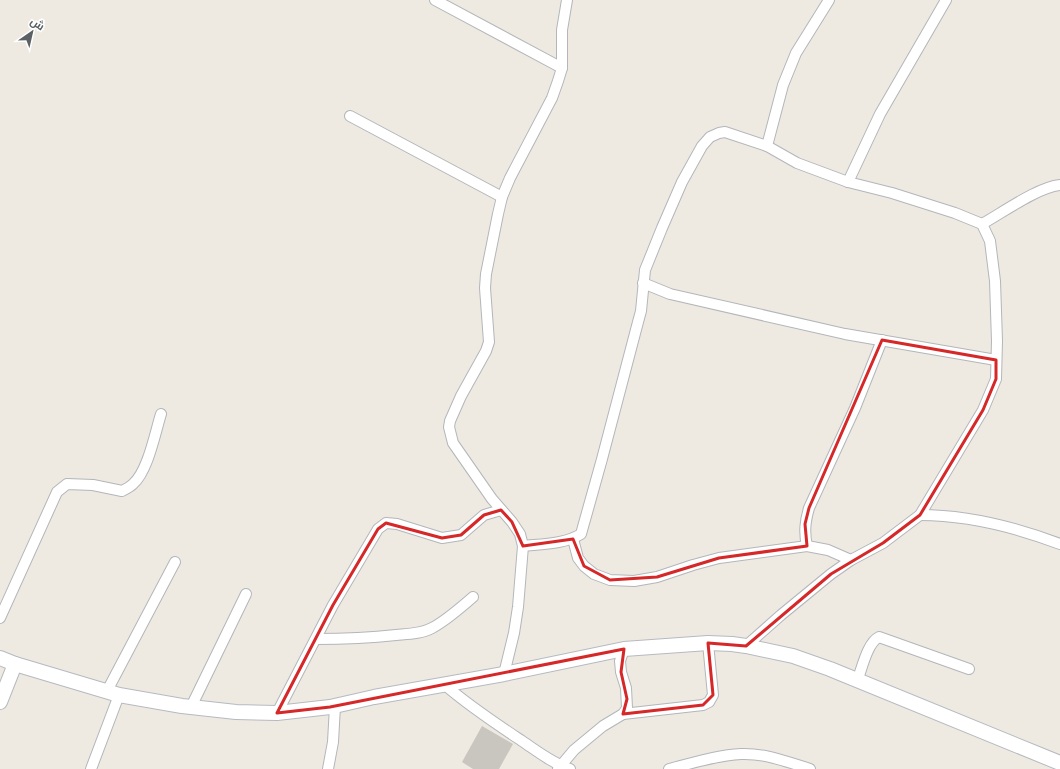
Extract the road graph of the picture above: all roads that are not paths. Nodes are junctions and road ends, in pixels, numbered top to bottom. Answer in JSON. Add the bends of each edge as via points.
{"nodes":[{"id":1,"x":435,"y":0,"type":"edge"},
{"id":2,"x":566,"y":0,"type":"edge"},
{"id":3,"x":829,"y":0,"type":"edge"},
{"id":4,"x":946,"y":0,"type":"edge"},
{"id":5,"x":562,"y":68,"type":"junction"},
{"id":6,"x":350,"y":116,"type":"dead end"},
{"id":7,"x":767,"y":146,"type":"junction"},
{"id":8,"x":848,"y":182,"type":"junction"},
{"id":9,"x":1060,"y":185,"type":"edge"},
{"id":10,"x":502,"y":197,"type":"junction"},
{"id":11,"x":982,"y":224,"type":"junction"},
{"id":12,"x":643,"y":283,"type":"junction"},
{"id":13,"x":882,"y":340,"type":"junction"},
{"id":14,"x":996,"y":360,"type":"junction"},
{"id":15,"x":161,"y":414,"type":"dead end"},
{"id":16,"x":501,"y":510,"type":"junction"},
{"id":17,"x":920,"y":515,"type":"junction"},
{"id":18,"x":573,"y":539,"type":"junction"},
{"id":19,"x":1060,"y":544,"type":"edge"},
{"id":20,"x":523,"y":546,"type":"junction"},
{"id":21,"x":808,"y":546,"type":"junction"},
{"id":22,"x":851,"y":560,"type":"junction"},
{"id":23,"x":175,"y":562,"type":"dead end"},
{"id":24,"x":246,"y":594,"type":"dead end"},
{"id":25,"x":473,"y":597,"type":"dead end"},
{"id":26,"x":0,"y":618,"type":"edge"},
{"id":27,"x":316,"y":639,"type":"junction"},
{"id":28,"x":708,"y":643,"type":"junction"},
{"id":29,"x":746,"y":646,"type":"junction"},
{"id":30,"x":624,"y":649,"type":"junction"},
{"id":31,"x":0,"y":658,"type":"edge"},
{"id":32,"x":15,"y":664,"type":"junction"},
{"id":33,"x":970,"y":669,"type":"dead end"},
{"id":34,"x":504,"y":674,"type":"junction"},
{"id":35,"x":857,"y":681,"type":"junction"},
{"id":36,"x":445,"y":685,"type":"junction"},
{"id":37,"x":113,"y":693,"type":"junction"},
{"id":38,"x":0,"y":702,"type":"edge"},
{"id":39,"x":335,"y":706,"type":"junction"},
{"id":40,"x":191,"y":707,"type":"junction"},
{"id":41,"x":277,"y":713,"type":"junction"},
{"id":42,"x":623,"y":714,"type":"junction"},
{"id":43,"x":1060,"y":763,"type":"edge"},
{"id":44,"x":563,"y":768,"type":"edge"},
{"id":45,"x":91,"y":769,"type":"edge"},
{"id":46,"x":328,"y":769,"type":"edge"},
{"id":47,"x":669,"y":769,"type":"edge"},
{"id":48,"x":810,"y":769,"type":"edge"}],
"edges":[{"from":1,"to":5,"type":"street"},
{"from":2,"to":5,"type":"street","via":[[562,30]]},
{"from":3,"to":7,"type":"street","via":[[796,53],[783,85]]},
{"from":4,"to":8,"type":"street","via":[[880,114]]},
{"from":5,"to":10,"type":"street","via":[[552,98]]},
{"from":6,"to":10,"type":"street"},
{"from":7,"to":8,"type":"street","via":[[797,163]]},
{"from":7,"to":12,"type":"street","via":[[725,132],[714,134],[706,140],[682,182],[645,270]]},
{"from":8,"to":11,"type":"street","via":[[899,195]]},
{"from":9,"to":11,"type":"street","via":[[1038,191]]},
{"from":10,"to":16,"type":"street","via":[[486,274],[489,342],[461,396],[449,427],[453,443]]},
{"from":11,"to":14,"type":"street","via":[[990,241],[995,281]]},
{"from":12,"to":13,"type":"street","via":[[670,294]]},
{"from":12,"to":18,"type":"street","via":[[641,311],[584,528],[581,534]]},
{"from":13,"to":14,"type":"street"},
{"from":13,"to":21,"type":"street","via":[[855,408],[809,508],[805,524]]},
{"from":14,"to":17,"type":"street","via":[[996,380],[983,410]]},
{"from":15,"to":26,"type":"street","via":[[141,475],[132,485],[122,491],[93,485],[67,484],[57,492]]},
{"from":16,"to":20,"type":"street","via":[[520,534]]},
{"from":16,"to":27,"type":"street","via":[[484,515],[461,535],[442,538],[386,523],[378,529]]},
{"from":17,"to":19,"type":"street","via":[[975,519]]},
{"from":17,"to":22,"type":"street","via":[[883,543]]},
{"from":18,"to":20,"type":"street"},
{"from":18,"to":21,"type":"street","via":[[578,558],[594,574],[610,580],[634,581],[657,577],[719,558]]},
{"from":20,"to":34,"type":"street","via":[[518,607]]},
{"from":21,"to":22,"type":"street","via":[[828,550]]},
{"from":22,"to":29,"type":"street"},
{"from":23,"to":37,"type":"street"},
{"from":24,"to":40,"type":"street"},
{"from":25,"to":27,"type":"street","via":[[430,629],[412,634]]},
{"from":27,"to":41,"type":"street"},
{"from":28,"to":29,"type":"main road"},
{"from":28,"to":30,"type":"main road"},
{"from":28,"to":42,"type":"street","via":[[713,695],[709,702],[703,705]]},
{"from":29,"to":35,"type":"main road","via":[[793,656]]},
{"from":30,"to":34,"type":"main road"},
{"from":30,"to":42,"type":"street","via":[[620,661],[627,708]]},
{"from":31,"to":32,"type":"main road"},
{"from":32,"to":37,"type":"main road"},
{"from":32,"to":38,"type":"main road"},
{"from":33,"to":35,"type":"street","via":[[879,637],[870,646]]},
{"from":34,"to":36,"type":"main road"},
{"from":35,"to":43,"type":"main road"},
{"from":36,"to":39,"type":"main road","via":[[374,696]]},
{"from":36,"to":44,"type":"street","via":[[485,717]]},
{"from":37,"to":40,"type":"main road"},
{"from":37,"to":45,"type":"street"},
{"from":39,"to":41,"type":"main road"},
{"from":39,"to":46,"type":"street"},
{"from":40,"to":41,"type":"main road"},
{"from":42,"to":44,"type":"street","via":[[603,726],[574,750]]},
{"from":47,"to":48,"type":"street","via":[[742,754],[777,758]]}]}
